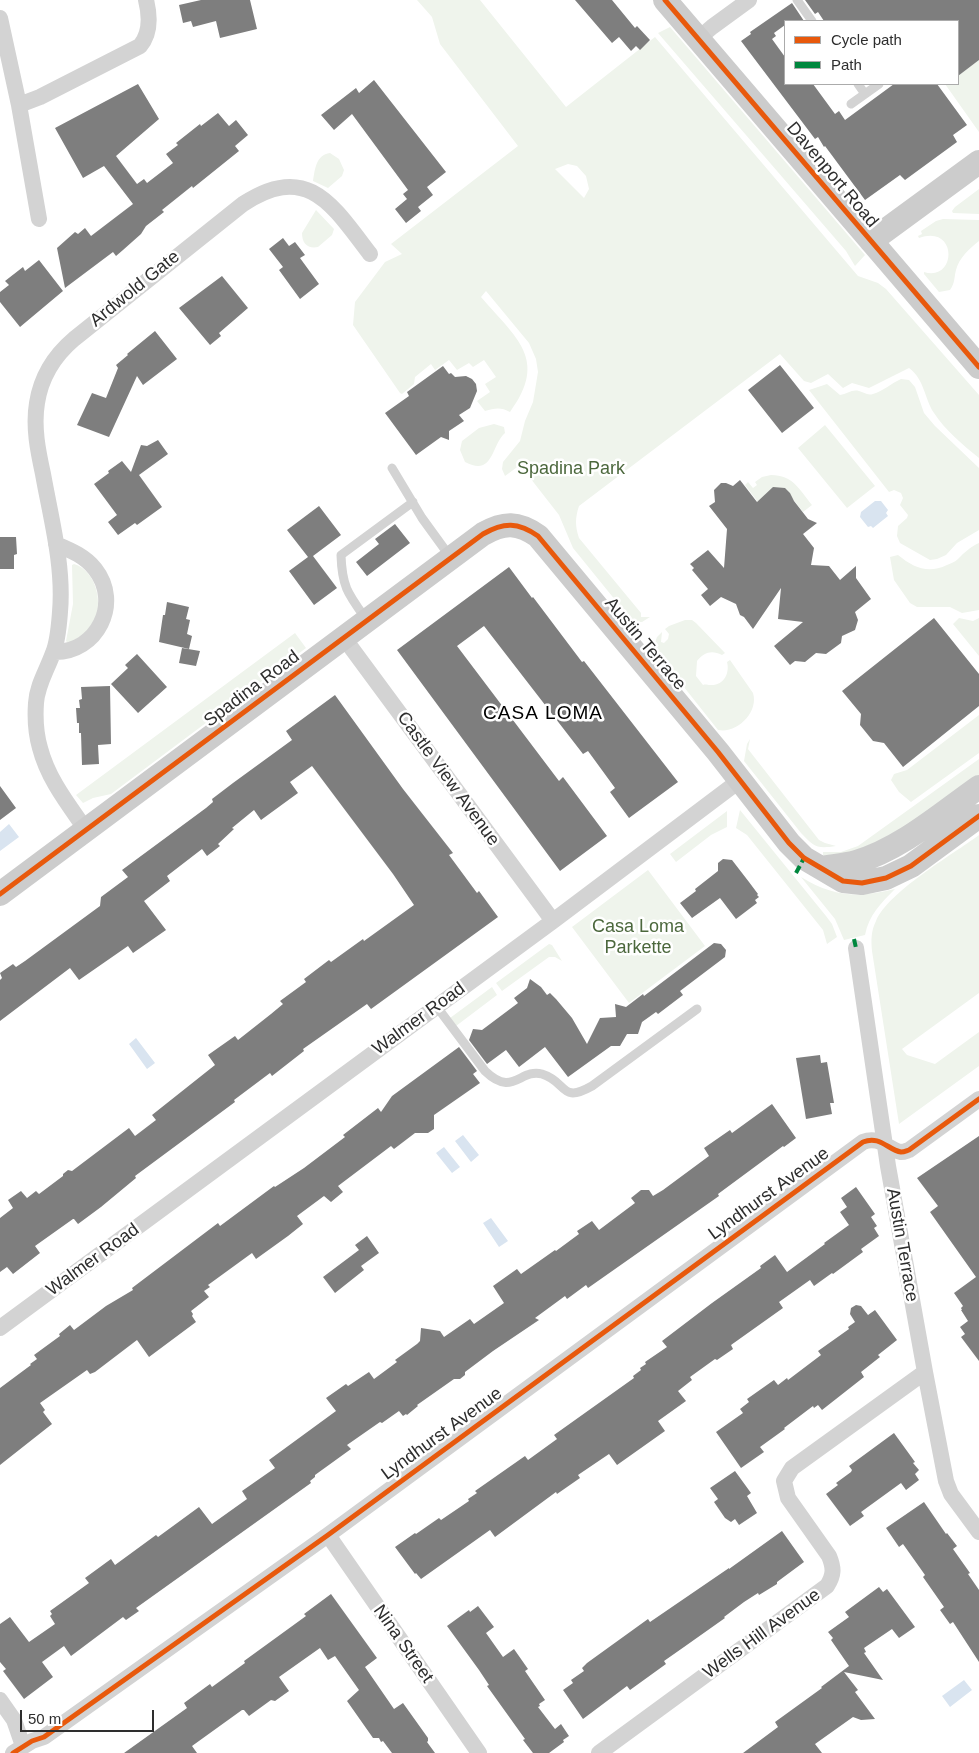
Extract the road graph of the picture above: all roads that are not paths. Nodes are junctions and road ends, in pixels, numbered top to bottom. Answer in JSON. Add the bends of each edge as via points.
{"nodes":[{"id":1,"x":146,"y":0,"type":"edge"},
{"id":2,"x":665,"y":0,"type":"edge"},
{"id":3,"x":749,"y":0,"type":"edge"},
{"id":4,"x":797,"y":0,"type":"edge"},
{"id":5,"x":0,"y":18,"type":"edge"},
{"id":6,"x":811,"y":20,"type":"edge"},
{"id":7,"x":698,"y":39,"type":"junction"},
{"id":8,"x":859,"y":85,"type":"edge"},
{"id":9,"x":878,"y":85,"type":"edge"},
{"id":10,"x":865,"y":94,"type":"junction"},
{"id":11,"x":851,"y":104,"type":"dead end"},
{"id":12,"x":19,"y":105,"type":"junction"},
{"id":13,"x":979,"y":162,"type":"edge"},
{"id":14,"x":39,"y":219,"type":"dead end"},
{"id":15,"x":871,"y":241,"type":"junction"},
{"id":16,"x":370,"y":254,"type":"dead end"},
{"id":17,"x":979,"y":367,"type":"edge"},
{"id":18,"x":392,"y":468,"type":"dead end"},
{"id":19,"x":413,"y":502,"type":"junction"},
{"id":20,"x":527,"y":528,"type":"joint"},
{"id":21,"x":56,"y":544,"type":"junction"},
{"id":22,"x":451,"y":558,"type":"junction"},
{"id":23,"x":368,"y":620,"type":"junction"},
{"id":24,"x":344,"y":638,"type":"junction"},
{"id":25,"x":54,"y":652,"type":"junction"},
{"id":26,"x":739,"y":781,"type":"junction"},
{"id":27,"x":979,"y":787,"type":"edge"},
{"id":28,"x":979,"y":816,"type":"edge"},
{"id":29,"x":86,"y":830,"type":"junction"},
{"id":30,"x":822,"y":868,"type":"junction"},
{"id":31,"x":0,"y":894,"type":"edge"},
{"id":32,"x":553,"y":921,"type":"junction"},
{"id":33,"x":856,"y":948,"type":"dead end"},
{"id":34,"x":437,"y":1007,"type":"junction"},
{"id":35,"x":697,"y":1009,"type":"dead end"},
{"id":36,"x":979,"y":1099,"type":"edge"},
{"id":37,"x":885,"y":1144,"type":"junction"},
{"id":38,"x":0,"y":1328,"type":"edge"},
{"id":39,"x":925,"y":1372,"type":"junction"},
{"id":40,"x":979,"y":1532,"type":"edge"},
{"id":41,"x":328,"y":1535,"type":"junction"},
{"id":42,"x":0,"y":1700,"type":"edge"},
{"id":43,"x":5,"y":1716,"type":"edge"},
{"id":44,"x":18,"y":1749,"type":"edge"},
{"id":45,"x":479,"y":1753,"type":"edge"},
{"id":46,"x":599,"y":1753,"type":"edge"}],
"edges":[{"from":1,"to":12,"type":"street","via":[[150,16],[140,46]]},
{"from":2,"to":7,"type":"street","name":"Davenport Road"},
{"from":3,"to":7,"type":"street"},
{"from":4,"to":6,"type":"lane"},
{"from":5,"to":12,"type":"street"},
{"from":7,"to":15,"type":"street","name":"Davenport Road"},
{"from":8,"to":10,"type":"lane"},
{"from":9,"to":10,"type":"lane"},
{"from":10,"to":11,"type":"lane"},
{"from":12,"to":14,"type":"street"},
{"from":13,"to":15,"type":"street"},
{"from":15,"to":17,"type":"street","name":"Davenport Road"},
{"from":16,"to":21,"type":"street","name":"Ardwold Gate","via":[[330,203],[319,195],[296,187],[274,188],[243,204],[65,347],[46,374],[35,420]]},
{"from":18,"to":19,"type":"lane"},
{"from":19,"to":22,"type":"lane"},
{"from":19,"to":23,"type":"lane","via":[[341,555],[343,581]]},
{"from":20,"to":22,"type":"street","name":"Spadina Road","via":[[504,525],[493,528]]},
{"from":20,"to":26,"type":"street","name":"Austin Terrace","via":[[538,536]]},
{"from":21,"to":25,"type":"street","name":"Ardwold Gate","via":[[60,612]]},
{"from":21,"to":25,"type":"street","via":[[85,558],[103,582],[107,598],[103,620],[95,633],[86,642],[66,652]]},
{"from":22,"to":23,"type":"street","name":"Spadina Road"},
{"from":23,"to":24,"type":"street","name":"Spadina Road"},
{"from":24,"to":29,"type":"street","name":"Spadina Road"},
{"from":24,"to":32,"type":"street","name":"Castle View Avenue"},
{"from":25,"to":29,"type":"street","name":"Ardwold Gate","via":[[36,702],[40,748],[49,774]]},
{"from":26,"to":30,"type":"street","via":[[789,843],[804,858]]},
{"from":26,"to":32,"type":"street","name":"Walmer Road"},
{"from":27,"to":30,"type":"street","via":[[903,840],[874,856]]},
{"from":28,"to":30,"type":"street","via":[[911,866],[886,878],[862,883],[843,881]]},
{"from":29,"to":31,"type":"street","name":"Spadina Road"},
{"from":32,"to":34,"type":"street","name":"Walmer Road"},
{"from":33,"to":37,"type":"street","name":"Austin Terrace"},
{"from":34,"to":35,"type":"lane","via":[[493,1079],[507,1083],[541,1074],[567,1093],[574,1094],[592,1086]]},
{"from":34,"to":38,"type":"street","name":"Walmer Road"},
{"from":36,"to":37,"type":"street","name":"Lyndhurst Avenue","via":[[909,1150],[901,1152]]},
{"from":37,"to":39,"type":"street","name":"Austin Terrace"},
{"from":37,"to":41,"type":"street","name":"Lyndhurst Avenue","via":[[869,1140],[863,1142]]},
{"from":39,"to":40,"type":"street","name":"Austin Terrace","via":[[946,1481]]},
{"from":39,"to":46,"type":"street","name":"Wells Hill Avenue","via":[[792,1468],[784,1480],[788,1498],[833,1564],[833,1577],[827,1586]]},
{"from":41,"to":44,"type":"street","name":"Lyndhurst Avenue","via":[[44,1737]]},
{"from":41,"to":45,"type":"street","name":"Nina Street"},
{"from":42,"to":43,"type":"street"},
{"from":43,"to":44,"type":"street","via":[[14,1720]]}]}
